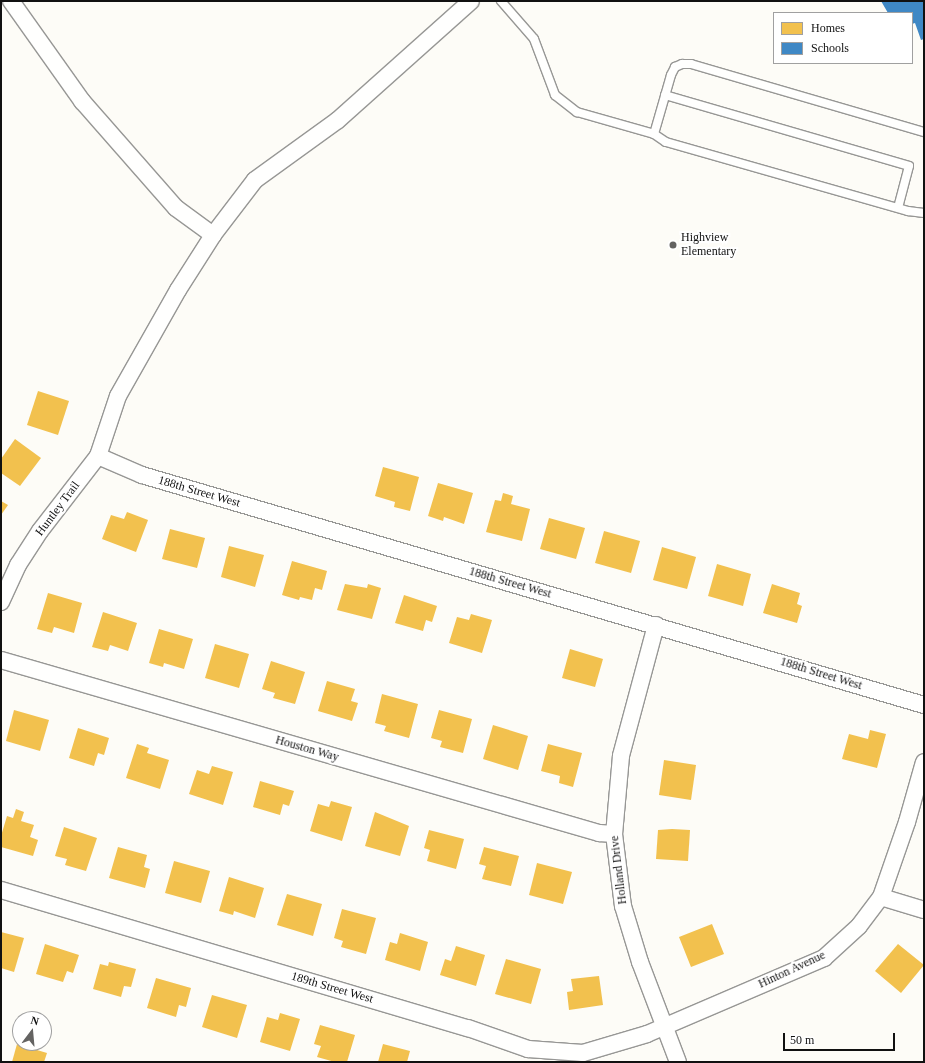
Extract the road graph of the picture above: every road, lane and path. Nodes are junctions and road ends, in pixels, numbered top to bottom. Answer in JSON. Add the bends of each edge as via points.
{"nodes":[{"id":1,"x":12,"y":1,"type":"edge"},
{"id":2,"x":471,"y":1,"type":"edge"},
{"id":3,"x":502,"y":1,"type":"edge"},
{"id":4,"x":665,"y":95,"type":"junction"},
{"id":5,"x":924,"y":132,"type":"edge"},
{"id":6,"x":654,"y":134,"type":"junction"},
{"id":7,"x":898,"y":208,"type":"junction"},
{"id":8,"x":924,"y":213,"type":"edge"},
{"id":9,"x":213,"y":235,"type":"junction"},
{"id":10,"x":98,"y":456,"type":"junction"},
{"id":11,"x":1,"y":602,"type":"edge"},
{"id":12,"x":656,"y":625,"type":"junction"},
{"id":13,"x":1,"y":660,"type":"edge"},
{"id":14,"x":924,"y":705,"type":"edge"},
{"id":15,"x":924,"y":762,"type":"edge"},
{"id":16,"x":614,"y":834,"type":"junction"},
{"id":17,"x":1,"y":890,"type":"edge"},
{"id":18,"x":881,"y":897,"type":"junction"},
{"id":19,"x":924,"y":910,"type":"edge"},
{"id":20,"x":664,"y":1027,"type":"junction"},
{"id":21,"x":678,"y":1062,"type":"edge"}],
"edges":[{"from":1,"to":9,"type":"street","via":[[82,101],[176,208]]},
{"from":2,"to":9,"type":"street","name":"Huntley Trail","via":[[338,120],[255,180]]},
{"from":3,"to":6,"type":"lane","via":[[528,29],[555,95],[564,104],[577,112]]},
{"from":4,"to":5,"type":"lane","via":[[675,68],[682,64],[691,64]]},
{"from":4,"to":6,"type":"lane"},
{"from":4,"to":7,"type":"lane","via":[[909,166]]},
{"from":6,"to":7,"type":"lane","via":[[666,142]]},
{"from":7,"to":8,"type":"lane"},
{"from":9,"to":10,"type":"street","name":"Huntley Trail","via":[[118,396]]},
{"from":10,"to":11,"type":"street","name":"Huntley Trail","via":[[35,538],[18,565]]},
{"from":10,"to":12,"type":"street","name":"188th Street West","via":[[142,475]]},
{"from":12,"to":14,"type":"street","name":"188th Street West"},
{"from":12,"to":16,"type":"street","name":"Holland Drive","via":[[621,756]]},
{"from":13,"to":16,"type":"street","name":"Houston Way","via":[[599,833]]},
{"from":15,"to":18,"type":"street","name":"Hinton Avenue","via":[[907,822]]},
{"from":16,"to":20,"type":"street","name":"Holland Drive","via":[[623,906]]},
{"from":17,"to":20,"type":"street","name":"189th Street West","via":[[460,1026],[528,1049],[583,1053]]},
{"from":18,"to":19,"type":"street"},
{"from":18,"to":20,"type":"street","name":"Hinton Avenue","via":[[859,926],[824,958]]},
{"from":20,"to":21,"type":"street","name":"Holland Drive"}]}
